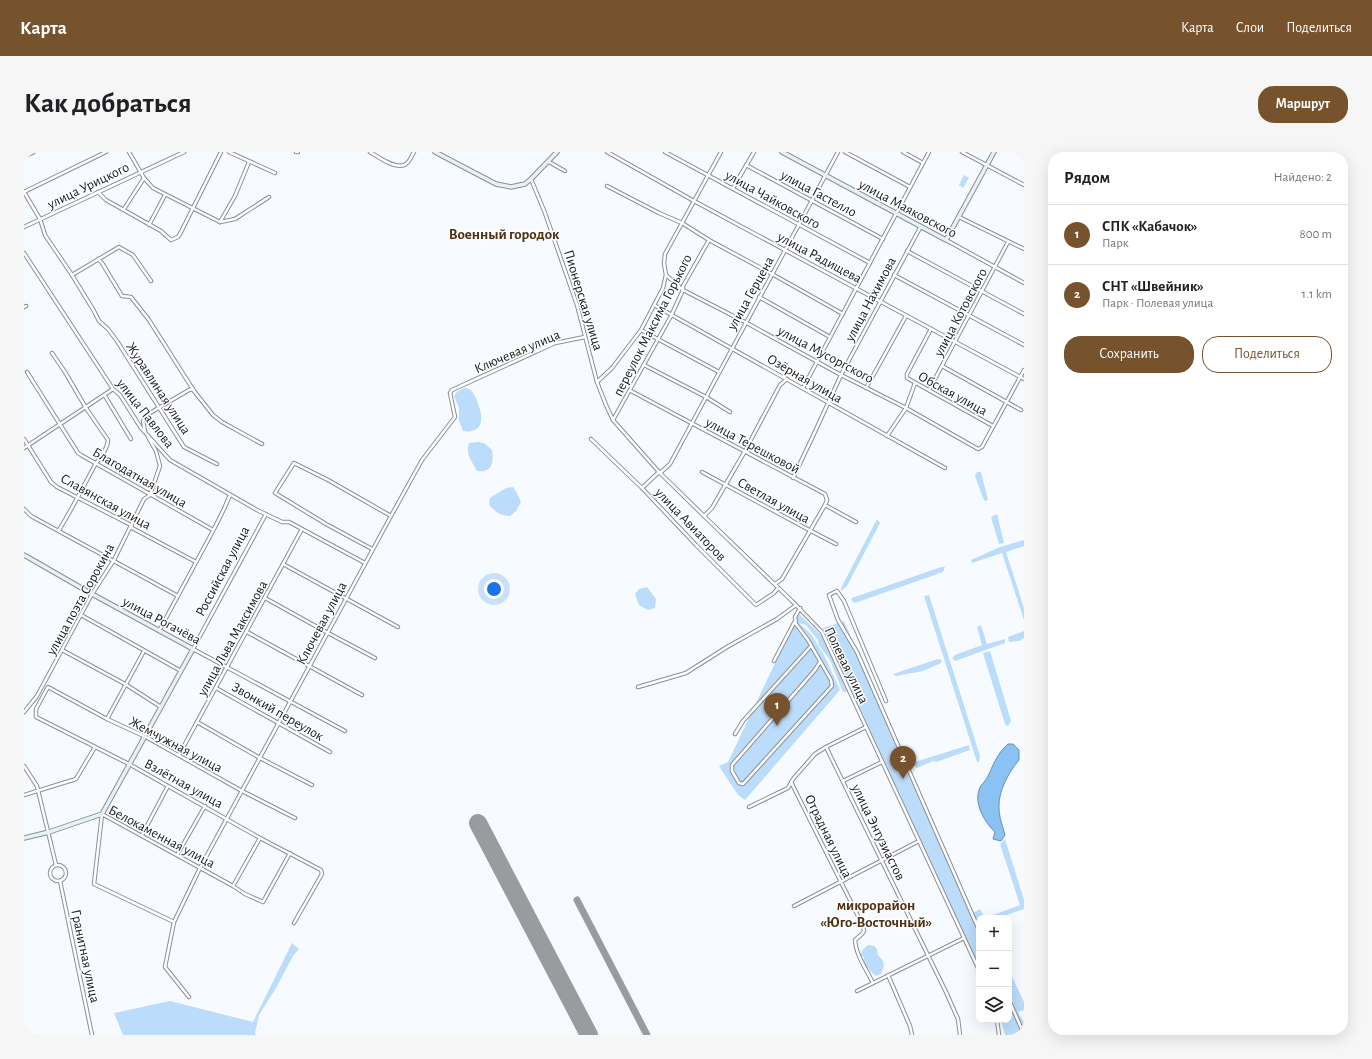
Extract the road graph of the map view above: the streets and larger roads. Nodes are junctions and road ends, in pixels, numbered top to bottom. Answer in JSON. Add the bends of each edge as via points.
{"nodes":[{"id":1,"x":33,"y":152,"type":"edge"},
{"id":2,"x":106,"y":152,"type":"edge"},
{"id":3,"x":129,"y":152,"type":"edge"},
{"id":4,"x":184,"y":152,"type":"edge"},
{"id":5,"x":221,"y":152,"type":"edge"},
{"id":6,"x":230,"y":152,"type":"edge"},
{"id":7,"x":370,"y":152,"type":"edge"},
{"id":8,"x":414,"y":152,"type":"edge"},
{"id":9,"x":436,"y":152,"type":"edge"},
{"id":10,"x":557,"y":152,"type":"edge"},
{"id":11,"x":607,"y":152,"type":"edge"},
{"id":12,"x":665,"y":152,"type":"edge"},
{"id":13,"x":721,"y":152,"type":"edge"},
{"id":14,"x":754,"y":152,"type":"edge"},
{"id":15,"x":782,"y":152,"type":"edge"},
{"id":16,"x":838,"y":152,"type":"edge"},
{"id":17,"x":846,"y":152,"type":"edge"},
{"id":18,"x":903,"y":152,"type":"edge"},
{"id":19,"x":929,"y":152,"type":"edge"},
{"id":20,"x":962,"y":152,"type":"edge"},
{"id":21,"x":994,"y":152,"type":"edge"},
{"id":22,"x":24,"y":156,"type":"edge"},
{"id":23,"x":249,"y":162,"type":"junction"},
{"id":24,"x":549,"y":162,"type":"junction"},
{"id":25,"x":924,"y":163,"type":"junction"},
{"id":26,"x":746,"y":165,"type":"junction"},
{"id":27,"x":986,"y":165,"type":"junction"},
{"id":28,"x":565,"y":171,"type":"dead end"},
{"id":29,"x":140,"y":172,"type":"junction"},
{"id":30,"x":275,"y":173,"type":"dead end"},
{"id":31,"x":708,"y":175,"type":"junction"},
{"id":32,"x":825,"y":175,"type":"junction"},
{"id":33,"x":144,"y":178,"type":"junction"},
{"id":34,"x":531,"y":179,"type":"junction"},
{"id":35,"x":1024,"y":185,"type":"edge"},
{"id":36,"x":607,"y":186,"type":"dead end"},
{"id":37,"x":910,"y":187,"type":"junction"},
{"id":38,"x":733,"y":188,"type":"junction"},
{"id":39,"x":24,"y":192,"type":"edge"},
{"id":40,"x":98,"y":192,"type":"junction"},
{"id":41,"x":165,"y":195,"type":"junction"},
{"id":42,"x":269,"y":197,"type":"dead end"},
{"id":43,"x":811,"y":200,"type":"junction"},
{"id":44,"x":694,"y":201,"type":"junction"},
{"id":45,"x":192,"y":208,"type":"junction"},
{"id":46,"x":124,"y":209,"type":"junction"},
{"id":47,"x":896,"y":214,"type":"junction"},
{"id":48,"x":959,"y":217,"type":"junction"},
{"id":49,"x":40,"y":219,"type":"junction"},
{"id":50,"x":220,"y":222,"type":"junction"},
{"id":51,"x":682,"y":222,"type":"junction"},
{"id":52,"x":798,"y":224,"type":"junction"},
{"id":53,"x":150,"y":225,"type":"junction"},
{"id":54,"x":921,"y":226,"type":"junction"},
{"id":55,"x":24,"y":227,"type":"edge"},
{"id":56,"x":883,"y":239,"type":"junction"},
{"id":57,"x":709,"y":240,"type":"junction"},
{"id":58,"x":946,"y":240,"type":"junction"},
{"id":59,"x":1008,"y":242,"type":"junction"},
{"id":60,"x":1024,"y":249,"type":"edge"},
{"id":61,"x":785,"y":250,"type":"junction"},
{"id":62,"x":907,"y":251,"type":"junction"},
{"id":63,"x":24,"y":253,"type":"edge"},
{"id":64,"x":98,"y":259,"type":"junction"},
{"id":65,"x":870,"y":263,"type":"junction"},
{"id":66,"x":996,"y":267,"type":"junction"},
{"id":67,"x":772,"y":274,"type":"junction"},
{"id":68,"x":72,"y":275,"type":"junction"},
{"id":69,"x":666,"y":275,"type":"junction"},
{"id":70,"x":894,"y":275,"type":"junction"},
{"id":71,"x":151,"y":281,"type":"dead end"},
{"id":72,"x":1024,"y":283,"type":"edge"},
{"id":73,"x":856,"y":288,"type":"junction"},
{"id":74,"x":683,"y":290,"type":"junction"},
{"id":75,"x":982,"y":292,"type":"junction"},
{"id":76,"x":759,"y":297,"type":"junction"},
{"id":77,"x":880,"y":300,"type":"junction"},
{"id":78,"x":654,"y":305,"type":"junction"},
{"id":79,"x":843,"y":314,"type":"junction"},
{"id":80,"x":1024,"y":314,"type":"edge"},
{"id":81,"x":969,"y":315,"type":"junction"},
{"id":82,"x":671,"y":316,"type":"junction"},
{"id":83,"x":906,"y":316,"type":"junction"},
{"id":84,"x":745,"y":322,"type":"junction"},
{"id":85,"x":931,"y":328,"type":"junction"},
{"id":86,"x":641,"y":330,"type":"junction"},
{"id":87,"x":585,"y":336,"type":"junction"},
{"id":88,"x":830,"y":337,"type":"junction"},
{"id":89,"x":658,"y":340,"type":"junction"},
{"id":90,"x":956,"y":342,"type":"junction"},
{"id":91,"x":1024,"y":345,"type":"edge"},
{"id":92,"x":732,"y":348,"type":"junction"},
{"id":93,"x":52,"y":353,"type":"dead end"},
{"id":94,"x":817,"y":361,"type":"junction"},
{"id":95,"x":644,"y":365,"type":"junction"},
{"id":96,"x":942,"y":366,"type":"junction"},
{"id":97,"x":1024,"y":370,"type":"edge"},
{"id":98,"x":27,"y":372,"type":"dead end"},
{"id":99,"x":719,"y":372,"type":"junction"},
{"id":100,"x":841,"y":375,"type":"junction"},
{"id":101,"x":1020,"y":377,"type":"junction"},
{"id":102,"x":787,"y":379,"type":"junction"},
{"id":103,"x":1024,"y":379,"type":"edge"},
{"id":104,"x":597,"y":382,"type":"junction"},
{"id":105,"x":915,"y":383,"type":"junction"},
{"id":106,"x":803,"y":388,"type":"junction"},
{"id":107,"x":866,"y":388,"type":"junction"},
{"id":108,"x":113,"y":389,"type":"junction"},
{"id":109,"x":193,"y":390,"type":"junction"},
{"id":110,"x":929,"y":390,"type":"junction"},
{"id":111,"x":631,"y":391,"type":"junction"},
{"id":112,"x":104,"y":396,"type":"junction"},
{"id":113,"x":706,"y":397,"type":"junction"},
{"id":114,"x":1006,"y":402,"type":"junction"},
{"id":115,"x":828,"y":403,"type":"junction"},
{"id":116,"x":86,"y":408,"type":"junction"},
{"id":117,"x":160,"y":408,"type":"junction"},
{"id":118,"x":906,"y":408,"type":"junction"},
{"id":119,"x":1021,"y":410,"type":"dead end"},
{"id":120,"x":730,"y":412,"type":"dead end"},
{"id":121,"x":614,"y":420,"type":"junction"},
{"id":122,"x":692,"y":423,"type":"junction"},
{"id":123,"x":60,"y":425,"type":"junction"},
{"id":124,"x":993,"y":426,"type":"junction"},
{"id":125,"x":145,"y":432,"type":"junction"},
{"id":126,"x":887,"y":436,"type":"junction"},
{"id":127,"x":24,"y":439,"type":"edge"},
{"id":128,"x":131,"y":439,"type":"dead end"},
{"id":129,"x":590,"y":439,"type":"dead end"},
{"id":130,"x":262,"y":444,"type":"dead end"},
{"id":131,"x":28,"y":445,"type":"junction"},
{"id":132,"x":24,"y":448,"type":"edge"},
{"id":133,"x":745,"y":451,"type":"junction"},
{"id":134,"x":96,"y":463,"type":"junction"},
{"id":135,"x":217,"y":464,"type":"dead end"},
{"id":136,"x":945,"y":468,"type":"dead end"},
{"id":137,"x":660,"y":472,"type":"junction"},
{"id":138,"x":702,"y":472,"type":"dead end"},
{"id":139,"x":793,"y":478,"type":"junction"},
{"id":140,"x":725,"y":484,"type":"junction"},
{"id":141,"x":642,"y":488,"type":"junction"},
{"id":142,"x":150,"y":495,"type":"junction"},
{"id":143,"x":230,"y":495,"type":"junction"},
{"id":144,"x":79,"y":497,"type":"junction"},
{"id":145,"x":826,"y":505,"type":"junction"},
{"id":146,"x":24,"y":509,"type":"edge"},
{"id":147,"x":266,"y":514,"type":"junction"},
{"id":148,"x":391,"y":516,"type":"junction"},
{"id":149,"x":704,"y":516,"type":"junction"},
{"id":150,"x":856,"y":522,"type":"dead end"},
{"id":151,"x":131,"y":525,"type":"junction"},
{"id":152,"x":302,"y":529,"type":"junction"},
{"id":153,"x":59,"y":530,"type":"junction"},
{"id":154,"x":213,"y":530,"type":"junction"},
{"id":155,"x":811,"y":531,"type":"junction"},
{"id":156,"x":836,"y":544,"type":"dead end"},
{"id":157,"x":372,"y":549,"type":"junction"},
{"id":158,"x":24,"y":555,"type":"edge"},
{"id":159,"x":114,"y":560,"type":"junction"},
{"id":160,"x":196,"y":562,"type":"junction"},
{"id":161,"x":366,"y":563,"type":"junction"},
{"id":162,"x":284,"y":564,"type":"junction"},
{"id":163,"x":774,"y":584,"type":"junction"},
{"id":164,"x":778,"y":588,"type":"junction"},
{"id":165,"x":92,"y":594,"type":"junction"},
{"id":166,"x":178,"y":596,"type":"junction"},
{"id":167,"x":265,"y":598,"type":"junction"},
{"id":168,"x":346,"y":599,"type":"junction"},
{"id":169,"x":796,"y":605,"type":"junction"},
{"id":170,"x":800,"y":608,"type":"junction"},
{"id":171,"x":81,"y":615,"type":"junction"},
{"id":172,"x":795,"y":621,"type":"junction"},
{"id":173,"x":398,"y":627,"type":"dead end"},
{"id":174,"x":159,"y":631,"type":"junction"},
{"id":175,"x":246,"y":632,"type":"junction"},
{"id":176,"x":328,"y":633,"type":"junction"},
{"id":177,"x":811,"y":646,"type":"junction"},
{"id":178,"x":193,"y":649,"type":"junction"},
{"id":179,"x":62,"y":650,"type":"junction"},
{"id":180,"x":144,"y":652,"type":"junction"},
{"id":181,"x":375,"y":658,"type":"dead end"},
{"id":182,"x":774,"y":661,"type":"dead end"},
{"id":183,"x":820,"y":662,"type":"junction"},
{"id":184,"x":309,"y":666,"type":"junction"},
{"id":185,"x":228,"y":667,"type":"junction"},
{"id":186,"x":181,"y":671,"type":"junction"},
{"id":187,"x":125,"y":684,"type":"junction"},
{"id":188,"x":48,"y":687,"type":"joint"},
{"id":189,"x":638,"y":687,"type":"dead end"},
{"id":190,"x":216,"y":688,"type":"junction"},
{"id":191,"x":362,"y":695,"type":"dead end"},
{"id":192,"x":886,"y":701,"type":"dead end"},
{"id":193,"x":290,"y":702,"type":"junction"},
{"id":194,"x":162,"y":706,"type":"junction"},
{"id":195,"x":24,"y":712,"type":"edge"},
{"id":196,"x":107,"y":719,"type":"junction"},
{"id":197,"x":197,"y":722,"type":"junction"},
{"id":198,"x":278,"y":724,"type":"junction"},
{"id":199,"x":866,"y":726,"type":"junction"},
{"id":200,"x":345,"y":731,"type":"dead end"},
{"id":201,"x":735,"y":734,"type":"dead end"},
{"id":202,"x":144,"y":737,"type":"junction"},
{"id":203,"x":826,"y":746,"type":"junction"},
{"id":204,"x":95,"y":747,"type":"junction"},
{"id":205,"x":330,"y":752,"type":"dead end"},
{"id":206,"x":179,"y":755,"type":"junction"},
{"id":207,"x":260,"y":758,"type":"junction"},
{"id":208,"x":882,"y":762,"type":"junction"},
{"id":209,"x":129,"y":764,"type":"junction"},
{"id":210,"x":24,"y":766,"type":"edge"},
{"id":211,"x":843,"y":781,"type":"junction"},
{"id":212,"x":792,"y":782,"type":"junction"},
{"id":213,"x":312,"y":785,"type":"dead end"},
{"id":214,"x":168,"y":786,"type":"junction"},
{"id":215,"x":242,"y":791,"type":"junction"},
{"id":216,"x":38,"y":792,"type":"junction"},
{"id":217,"x":24,"y":795,"type":"edge"},
{"id":218,"x":205,"y":806,"type":"junction"},
{"id":219,"x":749,"y":807,"type":"dead end"},
{"id":220,"x":102,"y":814,"type":"junction"},
{"id":221,"x":295,"y":818,"type":"dead end"},
{"id":222,"x":227,"y":819,"type":"junction"},
{"id":223,"x":48,"y":832,"type":"junction"},
{"id":224,"x":142,"y":835,"type":"junction"},
{"id":225,"x":24,"y":838,"type":"edge"},
{"id":226,"x":260,"y":838,"type":"junction"},
{"id":227,"x":919,"y":840,"type":"junction"},
{"id":228,"x":290,"y":853,"type":"junction"},
{"id":229,"x":177,"y":855,"type":"junction"},
{"id":230,"x":881,"y":861,"type":"junction"},
{"id":231,"x":56,"y":865,"type":"junction"},
{"id":232,"x":200,"y":868,"type":"junction"},
{"id":233,"x":60,"y":881,"type":"junction"},
{"id":234,"x":841,"y":882,"type":"junction"},
{"id":235,"x":233,"y":886,"type":"junction"},
{"id":236,"x":794,"y":906,"type":"dead end"},
{"id":237,"x":174,"y":922,"type":"junction"},
{"id":238,"x":294,"y":923,"type":"dead end"},
{"id":239,"x":976,"y":923,"type":"edge"},
{"id":240,"x":964,"y":938,"type":"junction"},
{"id":241,"x":928,"y":956,"type":"junction"},
{"id":242,"x":976,"y":964,"type":"edge"},
{"id":243,"x":888,"y":975,"type":"junction"},
{"id":244,"x":873,"y":983,"type":"junction"},
{"id":245,"x":857,"y":991,"type":"dead end"},
{"id":246,"x":189,"y":997,"type":"dead end"},
{"id":247,"x":1012,"y":1007,"type":"edge"},
{"id":248,"x":997,"y":1023,"type":"edge"},
{"id":249,"x":1023,"y":1034,"type":"edge"},
{"id":250,"x":92,"y":1035,"type":"edge"},
{"id":251,"x":912,"y":1035,"type":"edge"},
{"id":252,"x":960,"y":1035,"type":"edge"},
{"id":253,"x":999,"y":1035,"type":"edge"}],
"edges":[{"from":1,"to":22,"type":"street"},
{"from":2,"to":39,"type":"street"},
{"from":3,"to":29,"type":"street"},
{"from":4,"to":29,"type":"street","name":"улица Урицкого"},
{"from":5,"to":45,"type":"street"},
{"from":6,"to":23,"type":"street"},
{"from":7,"to":8,"type":"street","via":[[400,167],[407,164]]},
{"from":9,"to":34,"type":"street","via":[[500,186],[518,186]]},
{"from":10,"to":24,"type":"street"},
{"from":11,"to":44,"type":"street","name":"улица Радищева"},
{"from":12,"to":31,"type":"street","name":"улица Чайковского"},
{"from":13,"to":31,"type":"street"},
{"from":14,"to":26,"type":"street"},
{"from":15,"to":32,"type":"street","name":"улица Маяковского"},
{"from":16,"to":32,"type":"street","name":"улица Герцена"},
{"from":17,"to":37,"type":"street"},
{"from":18,"to":25,"type":"street"},
{"from":19,"to":25,"type":"street"},
{"from":20,"to":27,"type":"street"},
{"from":21,"to":27,"type":"street"},
{"from":23,"to":30,"type":"street"},
{"from":23,"to":50,"type":"street","via":[[235,196]]},
{"from":24,"to":28,"type":"street"},
{"from":24,"to":34,"type":"street"},
{"from":25,"to":37,"type":"street"},
{"from":26,"to":38,"type":"street"},
{"from":26,"to":43,"type":"street","name":"улица Гастелло"},
{"from":27,"to":35,"type":"street"},
{"from":27,"to":48,"type":"street"},
{"from":29,"to":33,"type":"street"},
{"from":29,"to":40,"type":"street","name":"улица Урицкого"},
{"from":31,"to":38,"type":"street","name":"улица Чайковского"},
{"from":31,"to":44,"type":"street"},
{"from":32,"to":43,"type":"street","name":"улица Герцена"},
{"from":32,"to":47,"type":"street","name":"улица Маяковского"},
{"from":33,"to":41,"type":"street","via":[[153,188]]},
{"from":33,"to":46,"type":"street"},
{"from":34,"to":87,"type":"street","name":"Пионерская улица","via":[[577,305]]},
{"from":36,"to":51,"type":"street"},
{"from":37,"to":47,"type":"street"},
{"from":38,"to":52,"type":"street","name":"улица Чайковского"},
{"from":39,"to":49,"type":"street","name":"Журавлиная улица"},
{"from":40,"to":46,"type":"street","via":[[106,200]]},
{"from":40,"to":49,"type":"street","name":"улица Урицкого"},
{"from":41,"to":45,"type":"street"},
{"from":41,"to":53,"type":"street"},
{"from":42,"to":50,"type":"street","via":[[235,219]]},
{"from":43,"to":52,"type":"street","name":"улица Герцена"},
{"from":43,"to":56,"type":"street","name":"улица Гастелло"},
{"from":44,"to":51,"type":"street"},
{"from":44,"to":61,"type":"street","name":"улица Радищева"},
{"from":45,"to":50,"type":"street"},
{"from":45,"to":53,"type":"street","via":[[181,232],[171,240]]},
{"from":46,"to":53,"type":"street"},
{"from":47,"to":54,"type":"street","name":"улица Маяковского"},
{"from":47,"to":56,"type":"street"},
{"from":48,"to":58,"type":"street"},
{"from":48,"to":59,"type":"street"},
{"from":49,"to":55,"type":"street","name":"улица Урицкого"},
{"from":49,"to":68,"type":"street","name":"Журавлиная улица","via":[[45,235]]},
{"from":51,"to":57,"type":"street"},
{"from":51,"to":69,"type":"street","via":[[665,254]]},
{"from":52,"to":61,"type":"street","name":"улица Герцена"},
{"from":52,"to":65,"type":"street","name":"улица Чайковского"},
{"from":54,"to":58,"type":"street","name":"улица Маяковского"},
{"from":54,"to":62,"type":"street","name":"улица Нахимова"},
{"from":56,"to":65,"type":"street"},
{"from":57,"to":67,"type":"street"},
{"from":57,"to":74,"type":"street","name":"переулок Максима Горького"},
{"from":58,"to":66,"type":"street","name":"улица Маяковского"},
{"from":59,"to":60,"type":"street"},
{"from":59,"to":66,"type":"street","name":"улица Котовского"},
{"from":61,"to":67,"type":"street","name":"улица Герцена"},
{"from":61,"to":73,"type":"street","name":"улица Радищева"},
{"from":62,"to":70,"type":"street","name":"улица Нахимова"},
{"from":62,"to":75,"type":"street"},
{"from":63,"to":108,"type":"street","name":"улица Павлова"},
{"from":64,"to":68,"type":"street"},
{"from":64,"to":71,"type":"street","via":[[119,248],[133,255]]},
{"from":64,"to":109,"type":"street","via":[[122,296],[131,298],[149,320]]},
{"from":65,"to":73,"type":"street"},
{"from":66,"to":72,"type":"street","name":"улица Маяковского"},
{"from":66,"to":75,"type":"street","name":"улица Котовского"},
{"from":67,"to":76,"type":"street","name":"улица Герцена"},
{"from":67,"to":79,"type":"street"},
{"from":68,"to":117,"type":"street","name":"Журавлиная улица","via":[[98,321],[117,341]]},
{"from":69,"to":74,"type":"street","name":"улица Мусоргского"},
{"from":69,"to":78,"type":"street","via":[[663,288]]},
{"from":70,"to":77,"type":"street","name":"улица Нахимова"},
{"from":70,"to":81,"type":"street"},
{"from":73,"to":77,"type":"street","name":"улица Радищева"},
{"from":73,"to":79,"type":"street"},
{"from":74,"to":82,"type":"street","name":"переулок Максима Горького"},
{"from":74,"to":84,"type":"street","name":"улица Мусоргского"},
{"from":75,"to":80,"type":"street"},
{"from":75,"to":81,"type":"street","name":"улица Котовского"},
{"from":76,"to":84,"type":"street","name":"улица Герцена"},
{"from":76,"to":88,"type":"street"},
{"from":77,"to":83,"type":"street","name":"улица Радищева"},
{"from":77,"to":100,"type":"street","name":"улица Нахимова"},
{"from":78,"to":82,"type":"street","name":"Озёрная улица"},
{"from":78,"to":86,"type":"street"},
{"from":79,"to":88,"type":"street"},
{"from":81,"to":90,"type":"street","name":"улица Котовского"},
{"from":81,"to":91,"type":"street"},
{"from":82,"to":89,"type":"street","name":"переулок Максима Горького"},
{"from":82,"to":92,"type":"street","name":"Озёрная улица"},
{"from":83,"to":85,"type":"street","name":"улица Радищева"},
{"from":83,"to":107,"type":"street"},
{"from":84,"to":92,"type":"street","name":"улица Герцена"},
{"from":84,"to":94,"type":"street","name":"улица Мусоргского"},
{"from":85,"to":90,"type":"street","name":"улица Радищева"},
{"from":85,"to":105,"type":"street","name":"Обская улица","via":[[907,374]]},
{"from":86,"to":89,"type":"street"},
{"from":86,"to":104,"type":"street","via":[[612,368]]},
{"from":87,"to":104,"type":"street","name":"Пионерская улица"},
{"from":87,"to":148,"type":"street","name":"Ключевая улица","via":[[555,343],[452,390],[450,394],[455,417],[422,460]]},
{"from":88,"to":94,"type":"street"},
{"from":89,"to":95,"type":"street","name":"переулок Максима Горького"},
{"from":89,"to":99,"type":"street"},
{"from":90,"to":96,"type":"street","name":"улица Котовского"},
{"from":90,"to":101,"type":"street","name":"улица Радищева"},
{"from":92,"to":99,"type":"street","name":"улица Герцена"},
{"from":92,"to":102,"type":"street","name":"Озёрная улица"},
{"from":93,"to":116,"type":"street"},
{"from":94,"to":100,"type":"street","name":"улица Мусоргского"},
{"from":94,"to":106,"type":"street"},
{"from":95,"to":111,"type":"street","name":"переулок Максима Горького"},
{"from":95,"to":113,"type":"street"},
{"from":96,"to":110,"type":"street","name":"улица Котовского"},
{"from":96,"to":114,"type":"street"},
{"from":97,"to":101,"type":"street"},
{"from":98,"to":123,"type":"street","name":"Благодатная улица"},
{"from":99,"to":113,"type":"street","name":"улица Герцена"},
{"from":100,"to":107,"type":"street","name":"улица Мусоргского"},
{"from":100,"to":115,"type":"street","name":"улица Нахимова"},
{"from":101,"to":103,"type":"street","name":"улица Радищева"},
{"from":101,"to":114,"type":"street"},
{"from":102,"to":106,"type":"street","name":"Озёрная улица"},
{"from":102,"to":133,"type":"street","via":[[780,385]]},
{"from":104,"to":121,"type":"street","name":"Полевая улица"},
{"from":105,"to":110,"type":"street","name":"Обская улица"},
{"from":105,"to":118,"type":"street"},
{"from":106,"to":115,"type":"street","name":"Озёрная улица"},
{"from":107,"to":118,"type":"street","name":"улица Мусоргского"},
{"from":108,"to":112,"type":"street"},
{"from":108,"to":125,"type":"street","name":"улица Павлова","via":[[120,395]]},
{"from":109,"to":117,"type":"street"},
{"from":109,"to":130,"type":"street","via":[[213,415]]},
{"from":110,"to":124,"type":"street","name":"Обская улица"},
{"from":111,"to":121,"type":"street","name":"переулок Максима Горького"},
{"from":111,"to":122,"type":"street","name":"улица Терешковой"},
{"from":112,"to":116,"type":"street"},
{"from":112,"to":128,"type":"street"},
{"from":113,"to":120,"type":"street"},
{"from":113,"to":122,"type":"street","name":"улица Герцена"},
{"from":114,"to":119,"type":"street"},
{"from":114,"to":124,"type":"street"},
{"from":115,"to":126,"type":"street","name":"Озёрная улица"},
{"from":115,"to":139,"type":"street","name":"улица Нахимова"},
{"from":116,"to":123,"type":"street"},
{"from":116,"to":134,"type":"street","via":[[108,440]]},
{"from":117,"to":125,"type":"street","via":[[145,416]]},
{"from":117,"to":135,"type":"street","name":"Журавлиная улица","via":[[184,447]]},
{"from":118,"to":124,"type":"street","name":"улица Мусоргского","via":[[978,449],[982,447]]},
{"from":118,"to":126,"type":"street"},
{"from":121,"to":137,"type":"street","name":"Полевая улица"},
{"from":122,"to":133,"type":"street","name":"улица Терешковой"},
{"from":122,"to":137,"type":"street","name":"улица Герцена","via":[[670,464]]},
{"from":123,"to":131,"type":"street"},
{"from":123,"to":134,"type":"street","name":"Благодатная улица","via":[[78,453]]},
{"from":125,"to":142,"type":"street","name":"улица поэта Сорокина","via":[[156,451],[160,466]]},
{"from":125,"to":143,"type":"street","name":"улица Павлова","via":[[170,460]]},
{"from":126,"to":136,"type":"street","name":"Озёрная улица"},
{"from":127,"to":131,"type":"street","name":"Славянская улица"},
{"from":129,"to":141,"type":"street","name":"улица Авиаторов"},
{"from":131,"to":132,"type":"street"},
{"from":131,"to":144,"type":"street","name":"Славянская улица","via":[[51,482]]},
{"from":133,"to":139,"type":"street","name":"улица Терешковой"},
{"from":133,"to":140,"type":"street"},
{"from":134,"to":142,"type":"street","name":"Благодатная улица"},
{"from":134,"to":144,"type":"street"},
{"from":137,"to":141,"type":"street","name":"улица Герцена"},
{"from":137,"to":149,"type":"street","name":"Полевая улица"},
{"from":138,"to":140,"type":"street","name":"Светлая улица"},
{"from":139,"to":145,"type":"street","name":"улица Терешковой","via":[[825,494]]},
{"from":140,"to":149,"type":"street","via":[[712,508]]},
{"from":140,"to":155,"type":"street","name":"Светлая улица"},
{"from":141,"to":164,"type":"street","name":"улица Авиаторов","via":[[756,605]]},
{"from":142,"to":151,"type":"street","name":"улица поэта Сорокина","via":[[144,500]]},
{"from":142,"to":154,"type":"street","name":"Благодатная улица"},
{"from":143,"to":147,"type":"street","name":"улица Павлова"},
{"from":143,"to":154,"type":"street"},
{"from":144,"to":151,"type":"street","name":"Славянская улица"},
{"from":144,"to":153,"type":"street"},
{"from":145,"to":150,"type":"street"},
{"from":145,"to":155,"type":"street"},
{"from":146,"to":153,"type":"street","via":[[31,516]]},
{"from":147,"to":152,"type":"street","name":"улица Павлова"},
{"from":147,"to":178,"type":"street","name":"Российская улица"},
{"from":148,"to":157,"type":"street","name":"Ключевая улица"},
{"from":148,"to":157,"type":"street","via":[[294,463],[275,494]]},
{"from":149,"to":163,"type":"street","name":"Полевая улица"},
{"from":151,"to":159,"type":"street","name":"улица поэта Сорокина"},
{"from":151,"to":160,"type":"street","name":"Славянская улица","via":[[132,528]]},
{"from":152,"to":161,"type":"street","name":"улица Павлова"},
{"from":152,"to":162,"type":"street","name":"улица Льва Максимова"},
{"from":153,"to":159,"type":"street"},
{"from":154,"to":160,"type":"street"},
{"from":155,"to":156,"type":"street","name":"Светлая улица"},
{"from":155,"to":163,"type":"street","via":[[782,579]]},
{"from":157,"to":161,"type":"street","name":"Ключевая улица"},
{"from":158,"to":165,"type":"street","name":"улица Рогачёва"},
{"from":159,"to":165,"type":"street","name":"улица поэта Сорокина"},
{"from":159,"to":166,"type":"street"},
{"from":160,"to":166,"type":"street"},
{"from":161,"to":168,"type":"street","name":"Ключевая улица"},
{"from":162,"to":167,"type":"street","name":"улица Льва Максимова"},
{"from":162,"to":168,"type":"street"},
{"from":163,"to":164,"type":"street","name":"Полевая улица"},
{"from":164,"to":169,"type":"street","name":"Полевая улица"},
{"from":165,"to":171,"type":"street","name":"улица поэта Сорокина"},
{"from":165,"to":174,"type":"street","name":"улица Рогачёва"},
{"from":166,"to":174,"type":"street"},
{"from":167,"to":175,"type":"street","name":"улица Льва Максимова"},
{"from":167,"to":176,"type":"street"},
{"from":168,"to":173,"type":"street"},
{"from":168,"to":176,"type":"street","name":"Ключевая улица"},
{"from":169,"to":170,"type":"street","name":"Полевая улица"},
{"from":169,"to":189,"type":"street","via":[[686,673]]},
{"from":170,"to":172,"type":"street"},
{"from":170,"to":199,"type":"street","name":"Полевая улица","via":[[822,632]]},
{"from":171,"to":179,"type":"street","name":"улица поэта Сорокина"},
{"from":171,"to":180,"type":"street"},
{"from":172,"to":177,"type":"street"},
{"from":172,"to":182,"type":"street"},
{"from":174,"to":178,"type":"street","name":"улица Рогачёва"},
{"from":175,"to":184,"type":"street"},
{"from":175,"to":185,"type":"street","name":"улица Льва Максимова"},
{"from":176,"to":181,"type":"street"},
{"from":176,"to":184,"type":"street","name":"Ключевая улица"},
{"from":177,"to":183,"type":"street"},
{"from":177,"to":201,"type":"street","via":[[743,721]]},
{"from":178,"to":185,"type":"street","name":"улица Рогачёва"},
{"from":178,"to":186,"type":"street","name":"Российская улица"},
{"from":179,"to":187,"type":"street"},
{"from":179,"to":195,"type":"street","name":"улица поэта Сорокина","via":[[37,696]]},
{"from":180,"to":186,"type":"street"},
{"from":180,"to":187,"type":"street"},
{"from":183,"to":183,"type":"street","via":[[832,686],[743,784],[739,783],[732,771],[732,765]]},
{"from":184,"to":191,"type":"street"},
{"from":184,"to":193,"type":"street","name":"Ключевая улица"},
{"from":185,"to":190,"type":"street","name":"улица Льва Максимова"},
{"from":185,"to":193,"type":"street","name":"улица Рогачёва"},
{"from":186,"to":194,"type":"street","name":"Российская улица"},
{"from":187,"to":194,"type":"street"},
{"from":187,"to":196,"type":"street"},
{"from":188,"to":196,"type":"street","name":"Жемчужная улица"},
{"from":188,"to":204,"type":"street","name":"Взлётная улица","via":[[36,709],[36,717]]},
{"from":190,"to":197,"type":"street","name":"улица Льва Максимова"},
{"from":190,"to":198,"type":"street","name":"Звонкий переулок"},
{"from":192,"to":239,"type":"street","via":[[844,601],[837,591],[829,595],[838,620],[857,652]]},
{"from":193,"to":198,"type":"street","name":"Ключевая улица"},
{"from":193,"to":200,"type":"street","name":"улица Рогачёва"},
{"from":194,"to":202,"type":"street","name":"Российская улица"},
{"from":196,"to":202,"type":"street","name":"Жемчужная улица"},
{"from":197,"to":206,"type":"street","name":"улица Льва Максимова"},
{"from":197,"to":207,"type":"street"},
{"from":198,"to":205,"type":"street","name":"Звонкий переулок"},
{"from":198,"to":207,"type":"street","name":"Ключевая улица"},
{"from":199,"to":203,"type":"street"},
{"from":199,"to":208,"type":"street","name":"Полевая улица"},
{"from":202,"to":206,"type":"street","name":"Жемчужная улица"},
{"from":202,"to":209,"type":"street","name":"Российская улица"},
{"from":203,"to":211,"type":"street","name":"улица Энтузиастов"},
{"from":203,"to":212,"type":"street","via":[[815,754]]},
{"from":204,"to":209,"type":"street","name":"Взлётная улица"},
{"from":204,"to":216,"type":"street","via":[[76,779]]},
{"from":206,"to":215,"type":"street","name":"Жемчужная улица"},
{"from":207,"to":213,"type":"street"},
{"from":207,"to":215,"type":"street","name":"Ключевая улица"},
{"from":208,"to":211,"type":"street"},
{"from":208,"to":227,"type":"street","name":"Полевая улица"},
{"from":209,"to":214,"type":"street","name":"Взлётная улица"},
{"from":209,"to":220,"type":"street","name":"Российская улица"},
{"from":210,"to":216,"type":"street","name":"Гранитная улица"},
{"from":211,"to":230,"type":"street","name":"улица Энтузиастов"},
{"from":212,"to":219,"type":"street","via":[[788,788]]},
{"from":212,"to":234,"type":"street","name":"Отрадная улица"},
{"from":214,"to":218,"type":"street","name":"Взлётная улица"},
{"from":214,"to":224,"type":"street"},
{"from":215,"to":221,"type":"street","name":"Жемчужная улица"},
{"from":215,"to":222,"type":"street","name":"Ключевая улица"},
{"from":216,"to":217,"type":"street"},
{"from":216,"to":223,"type":"street","name":"Гранитная улица"},
{"from":218,"to":222,"type":"street","name":"Взлётная улица"},
{"from":218,"to":229,"type":"street"},
{"from":220,"to":223,"type":"street","name":"Белокаменная улица"},
{"from":220,"to":224,"type":"street","name":"Белокаменная улица"},
{"from":220,"to":237,"type":"street","via":[[94,884]]},
{"from":222,"to":226,"type":"street","name":"Взлётная улица"},
{"from":222,"to":232,"type":"street","name":"Ключевая улица"},
{"from":223,"to":225,"type":"street","name":"Белокаменная улица"},
{"from":223,"to":231,"type":"street","name":"Гранитная улица"},
{"from":224,"to":229,"type":"street","name":"Белокаменная улица"},
{"from":226,"to":228,"type":"street","name":"Взлётная улица"},
{"from":226,"to":235,"type":"street"},
{"from":227,"to":230,"type":"street"},
{"from":227,"to":240,"type":"street","name":"Полевая улица"},
{"from":228,"to":235,"type":"street","name":"Белокаменная улица","via":[[263,902]]},
{"from":228,"to":238,"type":"street","name":"Взлётная улица","via":[[321,870],[322,874]]},
{"from":229,"to":232,"type":"street","name":"Белокаменная улица"},
{"from":230,"to":234,"type":"street"},
{"from":230,"to":241,"type":"street","name":"улица Энтузиастов"},
{"from":231,"to":233,"type":"street","name":"Гранитная улица","via":[[62,866],[66,871]]},
{"from":231,"to":233,"type":"street","name":"Гранитная улица","via":[[50,870],[50,877]]},
{"from":232,"to":235,"type":"street","name":"Белокаменная улица"},
{"from":232,"to":237,"type":"street","name":"Ключевая улица"},
{"from":233,"to":250,"type":"street","name":"Гранитная улица"},
{"from":234,"to":236,"type":"street"},
{"from":234,"to":244,"type":"street","name":"Отрадная улица","via":[[863,926],[864,931],[855,942]]},
{"from":237,"to":246,"type":"street","name":"Ключевая улица","via":[[165,967]]},
{"from":240,"to":241,"type":"street"},
{"from":240,"to":242,"type":"street","name":"Полевая улица"},
{"from":241,"to":243,"type":"street"},
{"from":241,"to":252,"type":"street","name":"улица Энтузиастов","via":[[958,1019]]},
{"from":243,"to":244,"type":"street"},
{"from":243,"to":251,"type":"street"},
{"from":244,"to":245,"type":"street"},
{"from":247,"to":249,"type":"street"},
{"from":248,"to":253,"type":"street"}]}
